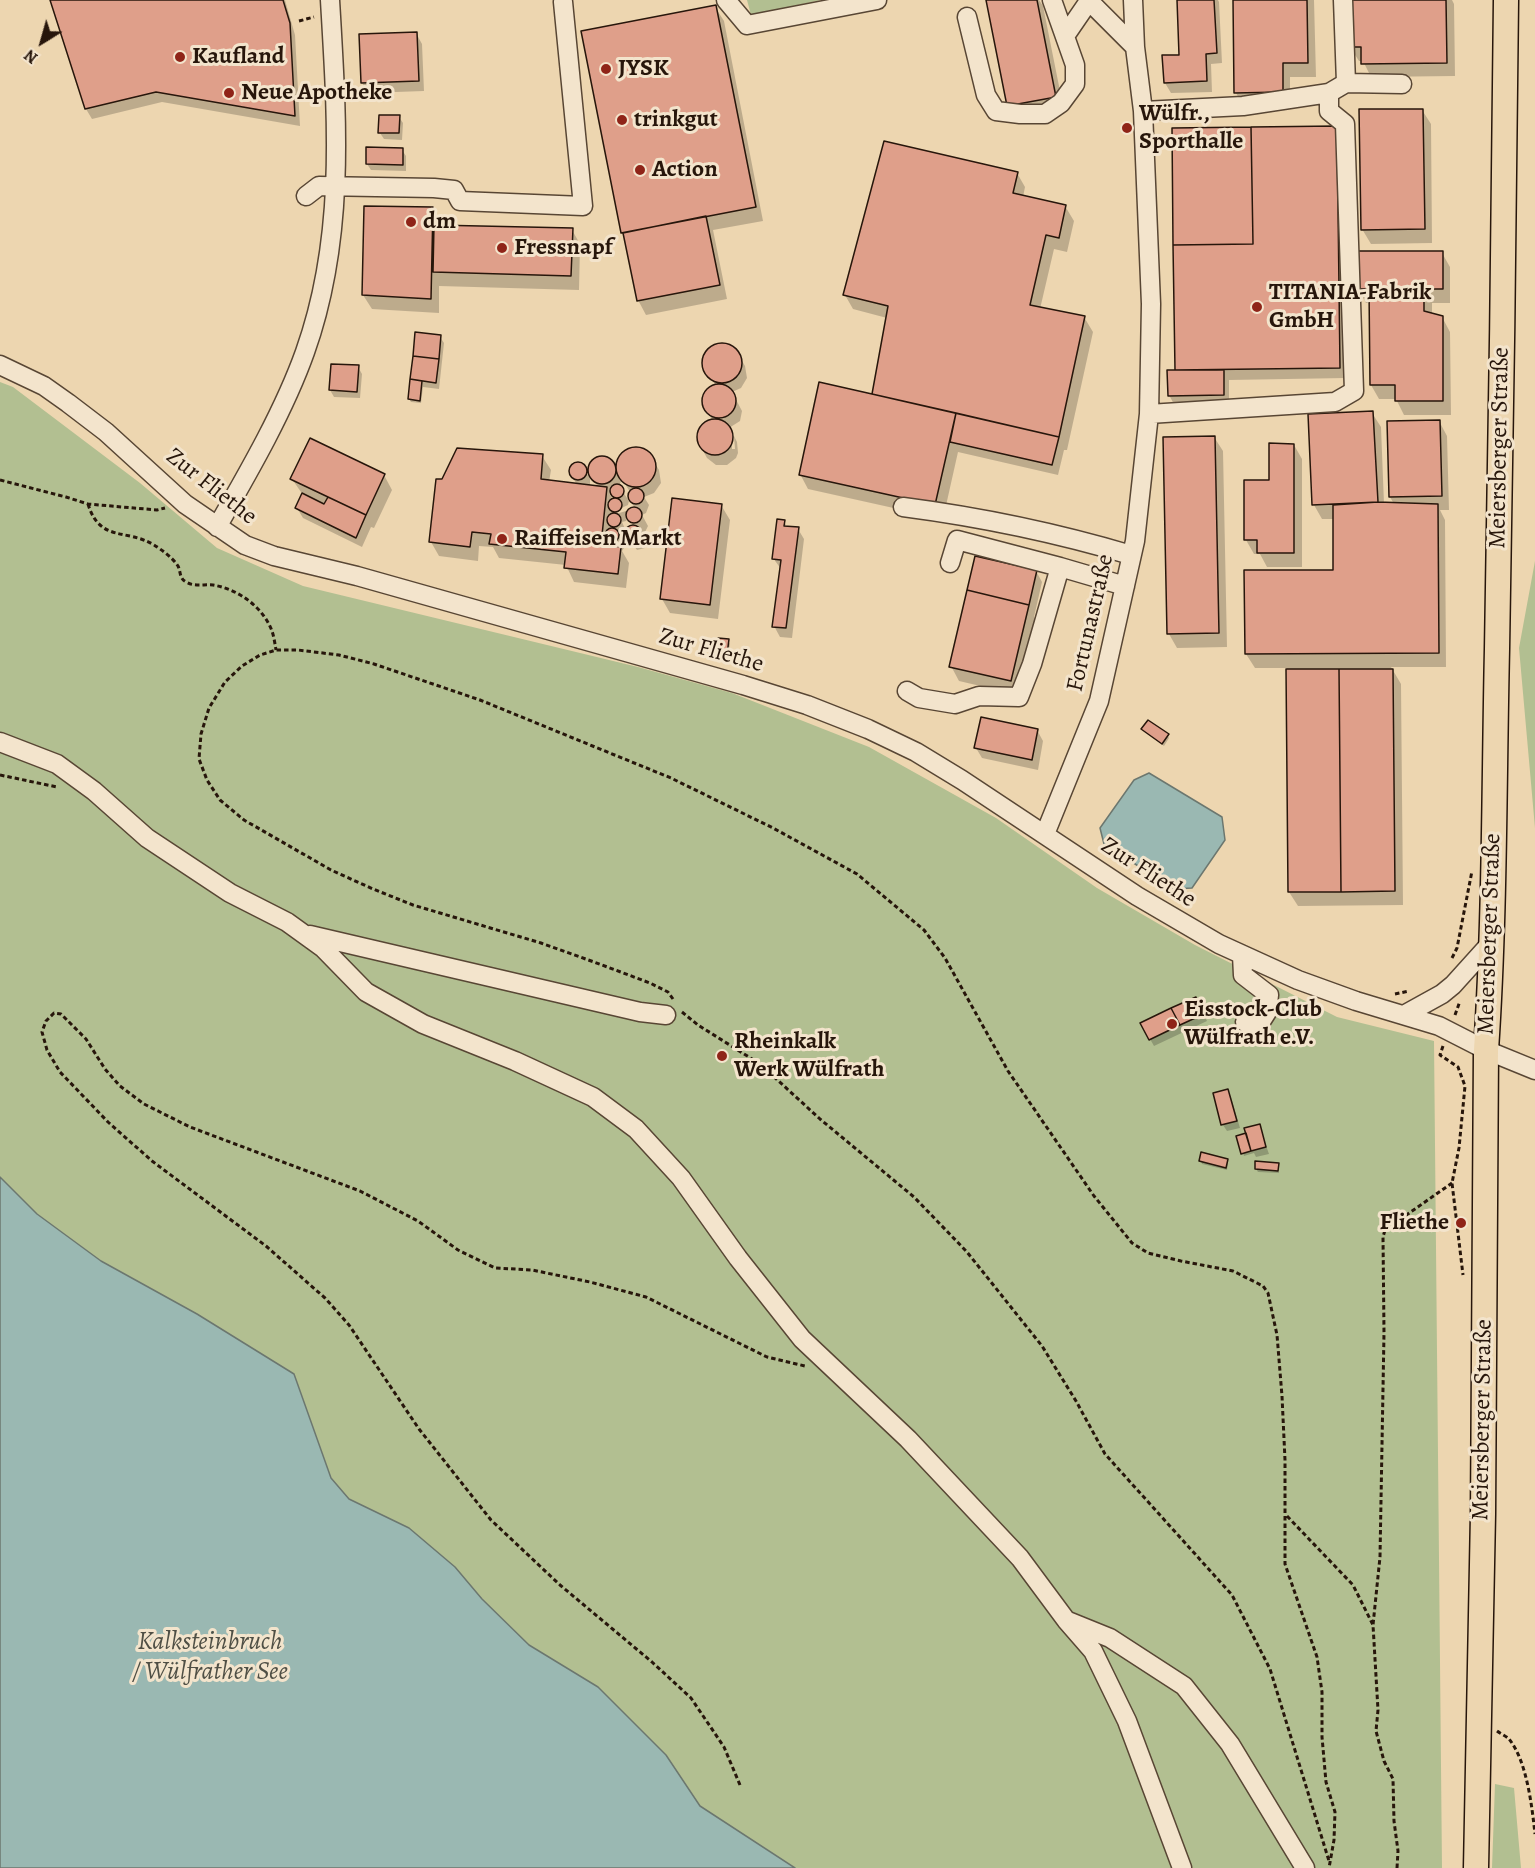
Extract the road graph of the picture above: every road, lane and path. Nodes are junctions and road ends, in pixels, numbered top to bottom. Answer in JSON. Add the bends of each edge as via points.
{"nodes":[{"id":1,"x":330,"y":0,"type":"edge"},
{"id":2,"x":726,"y":0,"type":"edge"},
{"id":3,"x":877,"y":0,"type":"edge"},
{"id":4,"x":1052,"y":0,"type":"edge"},
{"id":5,"x":1133,"y":0,"type":"edge"},
{"id":6,"x":1343,"y":0,"type":"edge"},
{"id":7,"x":1506,"y":0,"type":"edge"},
{"id":8,"x":1088,"y":1,"type":"edge"},
{"id":9,"x":563,"y":2,"type":"dead end"},
{"id":10,"x":314,"y":14,"type":"dead end"},
{"id":11,"x":967,"y":16,"type":"dead end"},
{"id":12,"x":299,"y":21,"type":"dead end"},
{"id":13,"x":1065,"y":36,"type":"junction"},
{"id":14,"x":1135,"y":47,"type":"junction"},
{"id":15,"x":1346,"y":83,"type":"junction"},
{"id":16,"x":1402,"y":84,"type":"dead end"},
{"id":17,"x":1329,"y":93,"type":"junction"},
{"id":18,"x":1143,"y":111,"type":"junction"},
{"id":19,"x":336,"y":185,"type":"junction"},
{"id":20,"x":306,"y":196,"type":"dead end"},
{"id":21,"x":0,"y":365,"type":"edge"},
{"id":22,"x":1149,"y":414,"type":"junction"},
{"id":23,"x":0,"y":480,"type":"edge"},
{"id":24,"x":88,"y":504,"type":"junction"},
{"id":25,"x":185,"y":504,"type":"junction"},
{"id":26,"x":903,"y":507,"type":"dead end"},
{"id":27,"x":217,"y":527,"type":"junction"},
{"id":28,"x":1131,"y":555,"type":"junction"},
{"id":29,"x":950,"y":563,"type":"dead end"},
{"id":30,"x":1060,"y":567,"type":"junction"},
{"id":31,"x":1125,"y":586,"type":"junction"},
{"id":32,"x":276,"y":650,"type":"junction"},
{"id":33,"x":907,"y":691,"type":"dead end"},
{"id":34,"x":0,"y":742,"type":"edge"},
{"id":35,"x":0,"y":775,"type":"edge"},
{"id":36,"x":57,"y":787,"type":"dead end"},
{"id":37,"x":1045,"y":834,"type":"junction"},
{"id":38,"x":303,"y":933,"type":"junction"},
{"id":39,"x":1490,"y":944,"type":"junction"},
{"id":40,"x":1242,"y":955,"type":"junction"},
{"id":41,"x":1462,"y":997,"type":"dead end"},
{"id":42,"x":1404,"y":1015,"type":"junction"},
{"id":43,"x":666,"y":1016,"type":"dead end"},
{"id":44,"x":1245,"y":1022,"type":"dead end"},
{"id":45,"x":1449,"y":1030,"type":"junction"},
{"id":46,"x":1486,"y":1050,"type":"junction"},
{"id":47,"x":1535,"y":1070,"type":"edge"},
{"id":48,"x":831,"y":1366,"type":"junction"},
{"id":49,"x":1285,"y":1515,"type":"junction"},
{"id":50,"x":1065,"y":1620,"type":"junction"},
{"id":51,"x":1373,"y":1625,"type":"junction"},
{"id":52,"x":1478,"y":1728,"type":"junction"},
{"id":53,"x":740,"y":1785,"type":"dead end"},
{"id":54,"x":1535,"y":1834,"type":"edge"},
{"id":55,"x":1329,"y":1861,"type":"junction"},
{"id":56,"x":1182,"y":1868,"type":"edge"},
{"id":57,"x":1305,"y":1868,"type":"edge"},
{"id":58,"x":1329,"y":1868,"type":"edge"},
{"id":59,"x":1397,"y":1868,"type":"edge"},
{"id":60,"x":1476,"y":1868,"type":"edge"}],
"edges":[{"from":1,"to":19,"type":"street","via":[[337,114]]},
{"from":2,"to":3,"type":"street","via":[[747,25]]},
{"from":4,"to":13,"type":"street"},
{"from":5,"to":14,"type":"street","name":"Fortunastraße"},
{"from":6,"to":15,"type":"street"},
{"from":7,"to":39,"type":"main road","name":"Meiersberger Straße"},
{"from":8,"to":13,"type":"street"},
{"from":8,"to":14,"type":"street"},
{"from":9,"to":19,"type":"street","via":[[582,206],[460,201],[454,190]]},
{"from":10,"to":12,"type":"path","via":[[314,18]]},
{"from":11,"to":13,"type":"street","via":[[986,95],[996,111],[1045,114],[1061,103],[1075,84],[1076,65]]},
{"from":14,"to":18,"type":"street","name":"Fortunastraße"},
{"from":15,"to":16,"type":"street"},
{"from":15,"to":17,"type":"street"},
{"from":17,"to":18,"type":"street","via":[[1243,106]]},
{"from":17,"to":22,"type":"street","via":[[1329,111],[1344,124],[1354,391],[1335,402]]},
{"from":18,"to":22,"type":"street","name":"Fortunastraße","via":[[1151,304]]},
{"from":19,"to":20,"type":"street","via":[[319,186]]},
{"from":19,"to":27,"type":"street","via":[[320,301],[305,352]]},
{"from":21,"to":25,"type":"street","name":"Zur Fliethe","via":[[44,386],[68,403]]},
{"from":22,"to":28,"type":"street","name":"Fortunastraße"},
{"from":23,"to":24,"type":"path"},
{"from":24,"to":25,"type":"path","via":[[157,510]]},
{"from":24,"to":32,"type":"path","via":[[92,519],[109,531],[138,538],[167,555],[178,566],[185,582],[212,585],[244,596],[260,611],[272,631]]},
{"from":25,"to":27,"type":"street","name":"Zur Fliethe"},
{"from":26,"to":28,"type":"street","via":[[957,514]]},
{"from":27,"to":37,"type":"street","name":"Zur Fliethe","via":[[244,545],[274,556],[368,579],[807,705],[916,752]]},
{"from":28,"to":31,"type":"street","name":"Fortunastraße"},
{"from":29,"to":30,"type":"street","via":[[957,540]]},
{"from":30,"to":31,"type":"street"},
{"from":30,"to":33,"type":"street","via":[[1019,697],[979,696],[955,704],[919,698]]},
{"from":31,"to":37,"type":"street","name":"Fortunastraße","via":[[1098,701]]},
{"from":32,"to":49,"type":"path","via":[[319,652],[374,664],[564,734],[671,778],[773,828],[856,873],[892,902],[924,930],[945,958],[1008,1071],[1094,1196],[1132,1243],[1148,1253],[1233,1271],[1263,1286],[1268,1293],[1277,1335]]},
{"from":32,"to":55,"type":"path","via":[[242,666],[225,682],[209,708],[199,759],[220,800],[278,841],[373,889],[541,943],[668,992],[684,1013],[760,1064],[804,1106],[914,1197],[967,1252],[1042,1346],[1106,1454],[1232,1595],[1270,1669]]},
{"from":34,"to":38,"type":"street","via":[[57,764],[94,790],[147,838],[230,893]]},
{"from":35,"to":36,"type":"path"},
{"from":37,"to":40,"type":"street","name":"Zur Fliethe","via":[[1178,921]]},
{"from":38,"to":43,"type":"street"},
{"from":38,"to":48,"type":"street","via":[[366,993],[423,1024],[593,1097],[636,1129],[681,1178],[802,1339]]},
{"from":39,"to":42,"type":"street","via":[[1453,985]]},
{"from":39,"to":46,"type":"main road","name":"Meiersberger Straße"},
{"from":40,"to":42,"type":"street","name":"Zur Fliethe","via":[[1298,980]]},
{"from":40,"to":44,"type":"street","via":[[1243,975],[1269,995],[1267,1012],[1260,1023]]},
{"from":41,"to":45,"type":"path"},
{"from":42,"to":45,"type":"street","name":"Zur Fliethe"},
{"from":45,"to":46,"type":"street","name":"Zur Fliethe"},
{"from":45,"to":51,"type":"path","via":[[1440,1056],[1458,1067],[1465,1086],[1452,1183],[1384,1230],[1383,1237],[1380,1557]]},
{"from":46,"to":47,"type":"street","name":"Zur Fliethe"},
{"from":46,"to":52,"type":"main road","name":"Meiersberger Straße"},
{"from":48,"to":50,"type":"street","via":[[908,1439],[1020,1558]]},
{"from":48,"to":53,"type":"path","via":[[802,1366],[767,1357],[646,1297],[532,1270],[495,1268],[360,1191],[190,1127],[144,1104],[120,1086],[86,1038],[61,1014],[54,1013],[46,1021],[42,1032],[47,1050],[78,1092],[152,1161],[266,1246],[325,1298],[349,1325],[419,1429],[491,1520],[692,1698],[724,1747]]},
{"from":49,"to":51,"type":"path","via":[[1353,1585]]},
{"from":49,"to":55,"type":"path","via":[[1285,1564],[1317,1657],[1321,1683],[1326,1782],[1335,1812]]},
{"from":50,"to":56,"type":"street","via":[[1093,1651],[1127,1721]]},
{"from":50,"to":57,"type":"street","via":[[1110,1638],[1184,1686],[1230,1744]]},
{"from":51,"to":59,"type":"path","via":[[1376,1731],[1393,1779]]},
{"from":52,"to":54,"type":"path","via":[[1494,1730],[1509,1738],[1528,1784]]},
{"from":52,"to":60,"type":"main road","name":"Meiersberger Straße"},
{"from":55,"to":58,"type":"path"}]}
